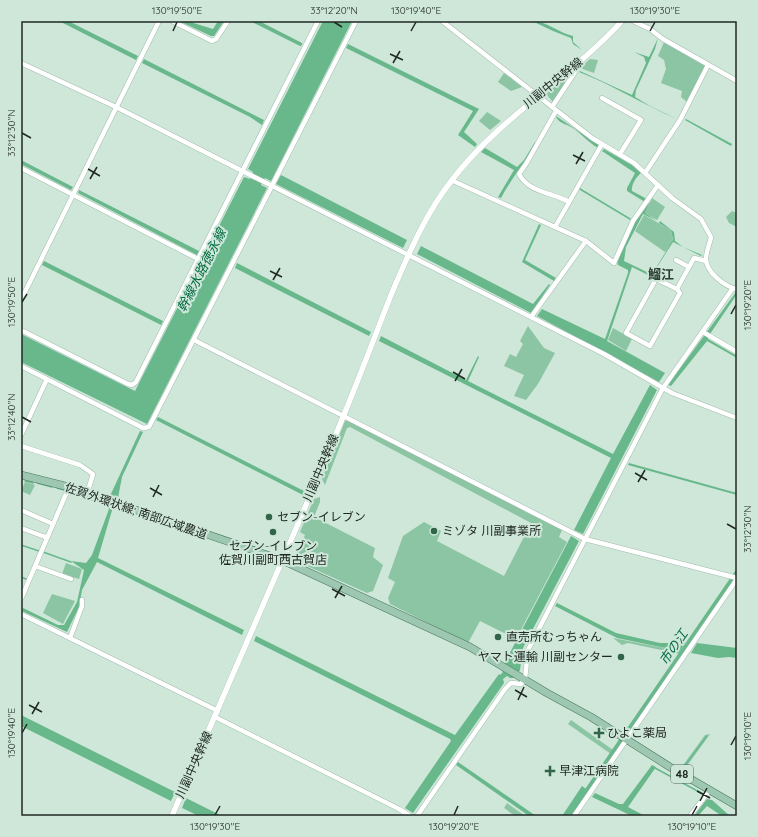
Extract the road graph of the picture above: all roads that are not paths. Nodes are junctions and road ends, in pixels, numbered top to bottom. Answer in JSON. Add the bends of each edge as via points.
{"nodes":[{"id":1,"x":159,"y":21,"type":"edge"},
{"id":2,"x":172,"y":21,"type":"edge"},
{"id":3,"x":228,"y":21,"type":"edge"},
{"id":4,"x":318,"y":21,"type":"edge"},
{"id":5,"x":356,"y":21,"type":"edge"},
{"id":6,"x":442,"y":21,"type":"edge"},
{"id":7,"x":622,"y":21,"type":"edge"},
{"id":8,"x":634,"y":21,"type":"edge"},
{"id":9,"x":21,"y":63,"type":"edge"},
{"id":10,"x":578,"y":63,"type":"junction"},
{"id":11,"x":708,"y":65,"type":"junction"},
{"id":12,"x":737,"y":81,"type":"edge"},
{"id":13,"x":538,"y":95,"type":"junction"},
{"id":14,"x":602,"y":98,"type":"dead end"},
{"id":15,"x":116,"y":108,"type":"junction"},
{"id":16,"x":554,"y":109,"type":"junction"},
{"id":17,"x":602,"y":144,"type":"junction"},
{"id":18,"x":620,"y":154,"type":"junction"},
{"id":19,"x":21,"y":168,"type":"edge"},
{"id":20,"x":242,"y":171,"type":"junction"},
{"id":21,"x":645,"y":173,"type":"junction"},
{"id":22,"x":451,"y":180,"type":"junction"},
{"id":23,"x":658,"y":185,"type":"junction"},
{"id":24,"x":272,"y":186,"type":"junction"},
{"id":25,"x":73,"y":194,"type":"junction"},
{"id":26,"x":569,"y":202,"type":"junction"},
{"id":27,"x":556,"y":227,"type":"junction"},
{"id":28,"x":586,"y":241,"type":"junction"},
{"id":29,"x":408,"y":255,"type":"junction"},
{"id":30,"x":198,"y":259,"type":"junction"},
{"id":31,"x":676,"y":260,"type":"dead end"},
{"id":32,"x":706,"y":261,"type":"junction"},
{"id":33,"x":689,"y":267,"type":"junction"},
{"id":34,"x":735,"y":288,"type":"edge"},
{"id":35,"x":677,"y":289,"type":"junction"},
{"id":36,"x":21,"y":300,"type":"edge"},
{"id":37,"x":531,"y":317,"type":"junction"},
{"id":38,"x":21,"y":330,"type":"edge"},
{"id":39,"x":706,"y":334,"type":"junction"},
{"id":40,"x":194,"y":340,"type":"junction"},
{"id":41,"x":737,"y":352,"type":"edge"},
{"id":42,"x":21,"y":366,"type":"edge"},
{"id":43,"x":48,"y":379,"type":"junction"},
{"id":44,"x":663,"y":388,"type":"junction"},
{"id":45,"x":343,"y":416,"type":"junction"},
{"id":46,"x":737,"y":418,"type":"edge"},
{"id":47,"x":21,"y":435,"type":"edge"},
{"id":48,"x":21,"y":446,"type":"edge"},
{"id":49,"x":21,"y":475,"type":"edge"},
{"id":50,"x":69,"y":488,"type":"junction"},
{"id":51,"x":87,"y":494,"type":"junction"},
{"id":52,"x":21,"y":510,"type":"edge"},
{"id":53,"x":53,"y":524,"type":"junction"},
{"id":54,"x":21,"y":528,"type":"edge"},
{"id":55,"x":48,"y":536,"type":"junction"},
{"id":56,"x":585,"y":539,"type":"junction"},
{"id":57,"x":282,"y":560,"type":"junction"},
{"id":58,"x":35,"y":566,"type":"junction"},
{"id":59,"x":737,"y":578,"type":"edge"},
{"id":60,"x":71,"y":579,"type":"dead end"},
{"id":61,"x":21,"y":599,"type":"edge"},
{"id":62,"x":82,"y":600,"type":"dead end"},
{"id":63,"x":21,"y":614,"type":"edge"},
{"id":64,"x":70,"y":638,"type":"junction"},
{"id":65,"x":525,"y":680,"type":"junction"},
{"id":66,"x":218,"y":711,"type":"junction"},
{"id":67,"x":215,"y":717,"type":"junction"},
{"id":68,"x":628,"y":739,"type":"junction"},
{"id":69,"x":710,"y":790,"type":"junction"},
{"id":70,"x":737,"y":806,"type":"edge"},
{"id":71,"x":172,"y":816,"type":"edge"},
{"id":72,"x":410,"y":816,"type":"edge"},
{"id":73,"x":417,"y":816,"type":"edge"},
{"id":74,"x":574,"y":816,"type":"edge"},
{"id":75,"x":690,"y":816,"type":"edge"}],
"edges":[{"from":1,"to":15,"type":"street"},
{"from":2,"to":3,"type":"street","via":[[212,41]]},
{"from":4,"to":20,"type":"street"},
{"from":5,"to":24,"type":"street"},
{"from":6,"to":13,"type":"street"},
{"from":7,"to":10,"type":"street","name":"川副中央幹線"},
{"from":8,"to":11,"type":"street"},
{"from":9,"to":15,"type":"street"},
{"from":10,"to":13,"type":"street","name":"川副中央幹線"},
{"from":10,"to":16,"type":"street","via":[[576,72]]},
{"from":11,"to":12,"type":"street"},
{"from":11,"to":21,"type":"street","via":[[680,120]]},
{"from":13,"to":16,"type":"street"},
{"from":13,"to":22,"type":"street","name":"川副中央幹線","via":[[482,145]]},
{"from":14,"to":18,"type":"street","via":[[641,120]]},
{"from":15,"to":20,"type":"street"},
{"from":15,"to":25,"type":"street"},
{"from":16,"to":17,"type":"street"},
{"from":16,"to":26,"type":"street","via":[[519,174],[533,189],[553,194]]},
{"from":17,"to":18,"type":"street"},
{"from":17,"to":26,"type":"street"},
{"from":18,"to":21,"type":"street"},
{"from":19,"to":25,"type":"street"},
{"from":20,"to":24,"type":"street"},
{"from":20,"to":30,"type":"street"},
{"from":21,"to":23,"type":"street"},
{"from":22,"to":27,"type":"street"},
{"from":22,"to":29,"type":"street","name":"川副中央幹線","via":[[429,214]]},
{"from":23,"to":28,"type":"street","via":[[633,221],[614,263]]},
{"from":23,"to":32,"type":"street","via":[[705,223],[711,237]]},
{"from":24,"to":29,"type":"street"},
{"from":24,"to":40,"type":"street"},
{"from":25,"to":30,"type":"street"},
{"from":25,"to":36,"type":"street"},
{"from":26,"to":27,"type":"street"},
{"from":27,"to":28,"type":"street"},
{"from":28,"to":37,"type":"street"},
{"from":29,"to":37,"type":"street"},
{"from":29,"to":45,"type":"street","name":"川副中央幹線"},
{"from":30,"to":38,"type":"street","via":[[136,382],[132,385]]},
{"from":31,"to":33,"type":"street"},
{"from":32,"to":33,"type":"street","via":[[694,258]]},
{"from":32,"to":34,"type":"street","via":[[716,277]]},
{"from":33,"to":35,"type":"street"},
{"from":34,"to":39,"type":"street"},
{"from":35,"to":35,"type":"street","via":[[680,293],[650,346],[626,333],[656,278]]},
{"from":37,"to":44,"type":"street"},
{"from":39,"to":41,"type":"street"},
{"from":39,"to":44,"type":"street"},
{"from":40,"to":43,"type":"street","via":[[149,427],[146,428]]},
{"from":40,"to":45,"type":"street"},
{"from":42,"to":43,"type":"street"},
{"from":43,"to":47,"type":"street"},
{"from":44,"to":46,"type":"street"},
{"from":44,"to":56,"type":"street"},
{"from":45,"to":56,"type":"street"},
{"from":45,"to":57,"type":"street","name":"川副中央幹線"},
{"from":48,"to":51,"type":"street","via":[[80,465],[93,474]]},
{"from":49,"to":50,"type":"main road","name":"佐賀外環状線; 南部広域農道","number":"48"},
{"from":50,"to":51,"type":"main road","name":"佐賀外環状線; 南部広域農道","number":"48"},
{"from":50,"to":53,"type":"street"},
{"from":51,"to":57,"type":"main road","name":"佐賀外環状線; 南部広域農道","number":"48"},
{"from":52,"to":53,"type":"street"},
{"from":53,"to":55,"type":"street"},
{"from":54,"to":55,"type":"street"},
{"from":55,"to":58,"type":"street"},
{"from":56,"to":59,"type":"street"},
{"from":56,"to":65,"type":"street","via":[[528,650]]},
{"from":57,"to":65,"type":"main road","name":"佐賀外環状線; 南部広域農道","number":"48","via":[[470,647]]},
{"from":57,"to":66,"type":"street","name":"川副中央幹線"},
{"from":58,"to":60,"type":"street"},
{"from":58,"to":61,"type":"street"},
{"from":59,"to":68,"type":"street"},
{"from":62,"to":64,"type":"street"},
{"from":63,"to":64,"type":"street"},
{"from":64,"to":66,"type":"street"},
{"from":65,"to":68,"type":"main road","name":"佐賀外環状線; 南部広域農道","number":"48"},
{"from":65,"to":73,"type":"street","via":[[521,684],[511,683],[505,688]]},
{"from":66,"to":67,"type":"street","name":"川副中央幹線"},
{"from":67,"to":71,"type":"street","name":"川副中央幹線"},
{"from":67,"to":72,"type":"street"},
{"from":68,"to":69,"type":"main road","name":"佐賀外環状線; 南部広域農道","number":"48"},
{"from":68,"to":74,"type":"street"},
{"from":69,"to":70,"type":"main road","name":"佐賀外環状線; 南部広域農道","number":"48"},
{"from":69,"to":75,"type":"street"}]}
